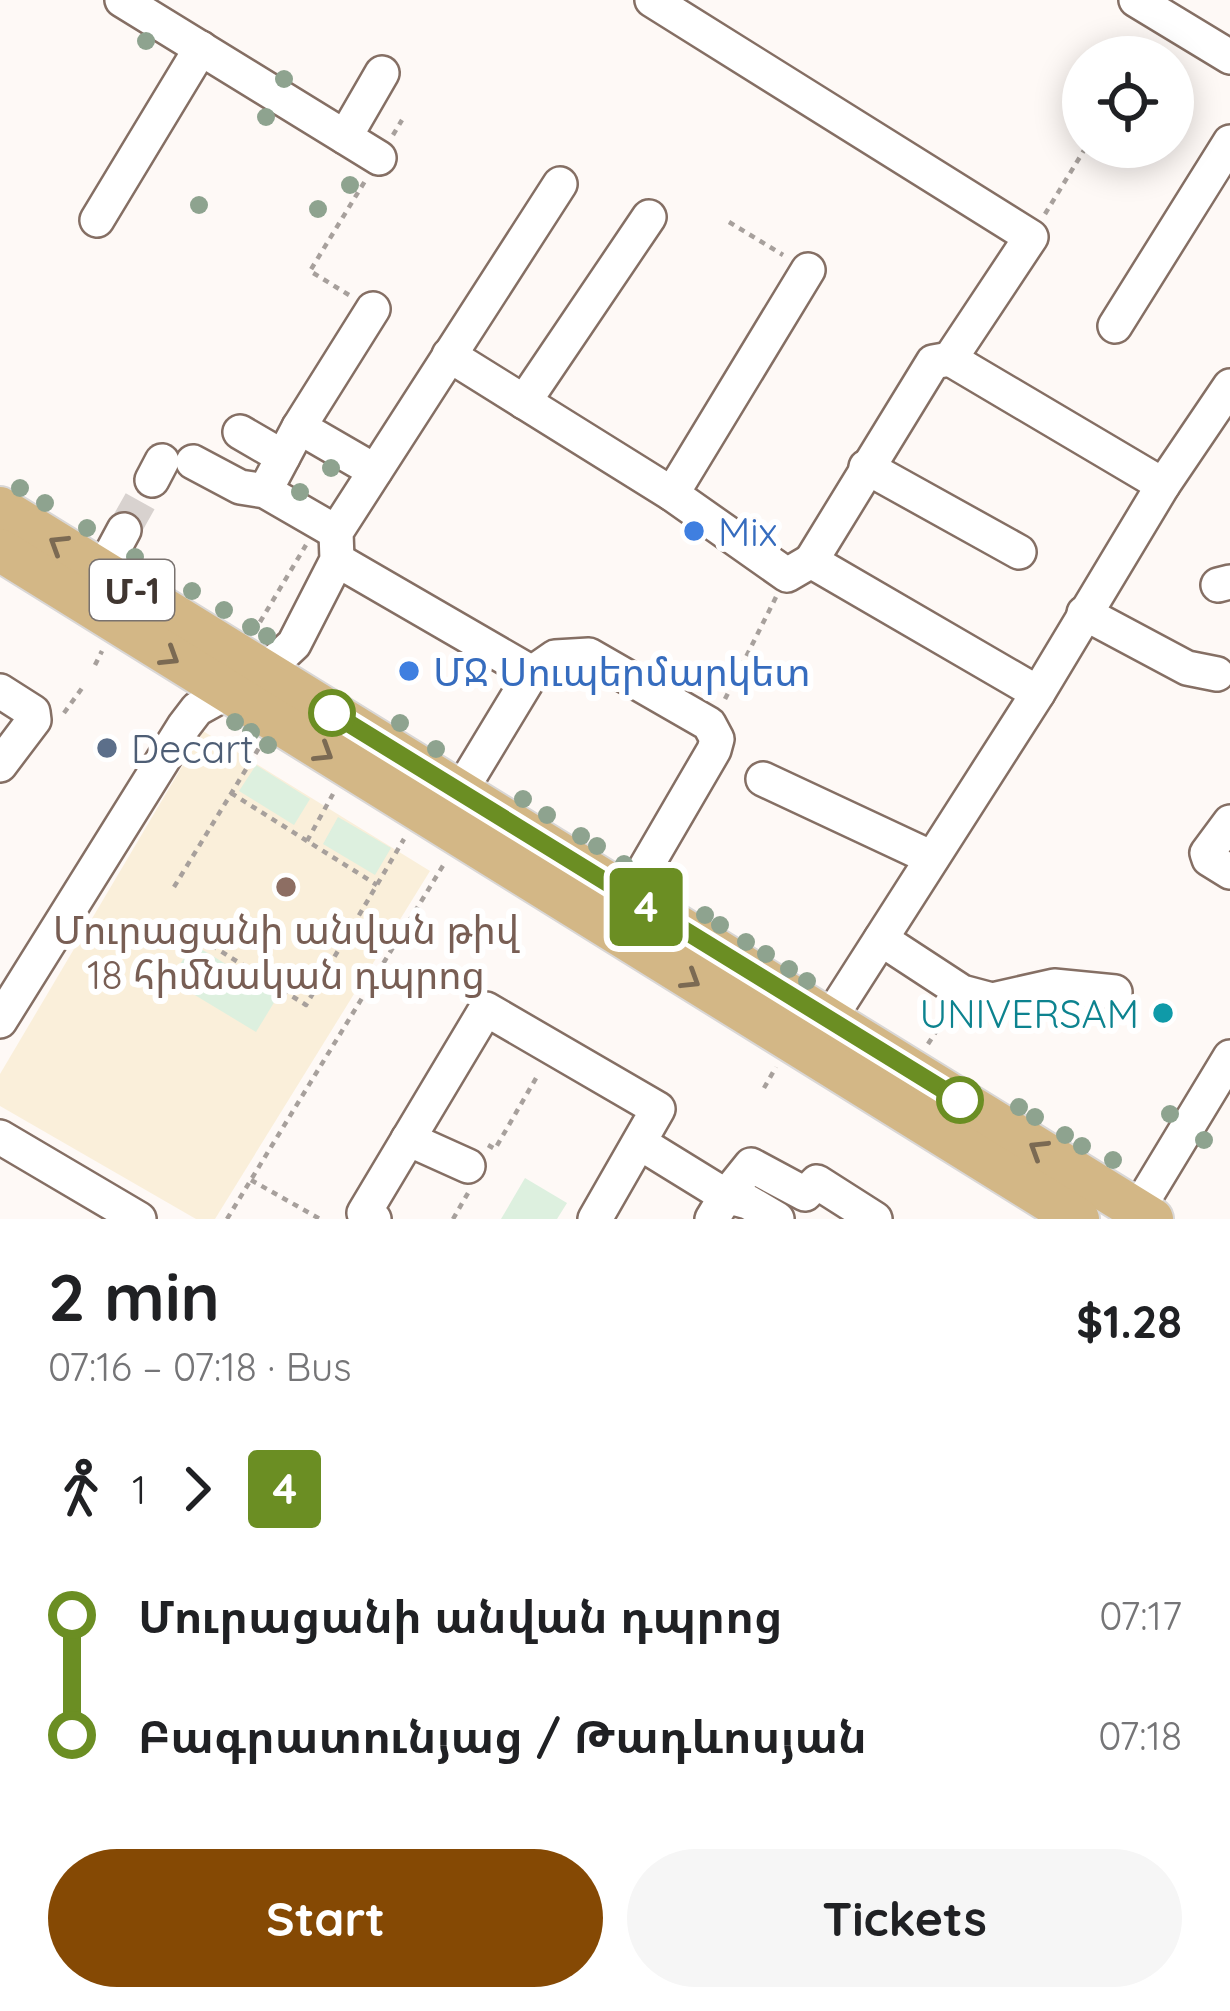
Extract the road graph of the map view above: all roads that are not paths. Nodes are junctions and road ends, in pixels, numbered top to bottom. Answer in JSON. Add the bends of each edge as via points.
{"nodes":[{"id":1,"x":122,"y":0,"type":"edge"},
{"id":2,"x":652,"y":0,"type":"edge"},
{"id":3,"x":1136,"y":0,"type":"edge"},
{"id":4,"x":201,"y":48,"type":"junction"},
{"id":5,"x":1230,"y":57,"type":"edge"},
{"id":6,"x":382,"y":73,"type":"dead end"},
{"id":7,"x":345,"y":137,"type":"junction"},
{"id":8,"x":1230,"y":142,"type":"edge"},
{"id":9,"x":379,"y":158,"type":"road end"},
{"id":10,"x":560,"y":184,"type":"dead end"},
{"id":11,"x":649,"y":217,"type":"dead end"},
{"id":12,"x":97,"y":220,"type":"dead end"},
{"id":13,"x":808,"y":270,"type":"road end"},
{"id":14,"x":373,"y":309,"type":"road end"},
{"id":15,"x":1115,"y":326,"type":"dead end"},
{"id":16,"x":449,"y":356,"type":"junction"},
{"id":17,"x":950,"y":359,"type":"junction"},
{"id":18,"x":1229,"y":390,"type":"edge"},
{"id":19,"x":524,"y":402,"type":"junction"},
{"id":20,"x":240,"y":432,"type":"dead end"},
{"id":21,"x":291,"y":442,"type":"junction"},
{"id":22,"x":866,"y":467,"type":"junction"},
{"id":23,"x":169,"y":468,"type":"dead end"},
{"id":24,"x":375,"y":471,"type":"junction"},
{"id":25,"x":1163,"y":485,"type":"junction"},
{"id":26,"x":265,"y":491,"type":"junction"},
{"id":27,"x":672,"y":494,"type":"junction"},
{"id":28,"x":0,"y":508,"type":"edge"},
{"id":29,"x":124,"y":530,"type":"tunnel mouth"},
{"id":30,"x":331,"y":538,"type":"junction"},
{"id":31,"x":0,"y":550,"type":"edge"},
{"id":32,"x":1019,"y":552,"type":"dead end"},
{"id":33,"x":799,"y":568,"type":"junction"},
{"id":34,"x":102,"y":571,"type":"junction"},
{"id":35,"x":1084,"y":613,"type":"junction"},
{"id":36,"x":264,"y":672,"type":"junction"},
{"id":37,"x":532,"y":674,"type":"junction"},
{"id":38,"x":1217,"y":674,"type":"dead end"},
{"id":39,"x":0,"y":691,"type":"edge"},
{"id":40,"x":224,"y":691,"type":"junction"},
{"id":41,"x":1038,"y":693,"type":"junction"},
{"id":42,"x":7,"y":771,"type":"edge"},
{"id":43,"x":763,"y":779,"type":"dead end"},
{"id":44,"x":460,"y":792,"type":"junction"},
{"id":45,"x":1230,"y":822,"type":"edge"},
{"id":46,"x":932,"y":858,"type":"junction"},
{"id":47,"x":1230,"y":872,"type":"edge"},
{"id":48,"x":629,"y":896,"type":"junction"},
{"id":49,"x":881,"y":939,"type":"junction"},
{"id":50,"x":1115,"y":992,"type":"dead end"},
{"id":51,"x":829,"y":1020,"type":"junction"},
{"id":52,"x":0,"y":1021,"type":"edge"},
{"id":53,"x":1230,"y":1058,"type":"edge"},
{"id":54,"x":0,"y":1137,"type":"edge"},
{"id":55,"x":408,"y":1139,"type":"junction"},
{"id":56,"x":640,"y":1143,"type":"junction"},
{"id":57,"x":468,"y":1166,"type":"road end"},
{"id":58,"x":719,"y":1207,"type":"edge"},
{"id":59,"x":859,"y":1215,"type":"edge"},
{"id":60,"x":1141,"y":1216,"type":"edge"},
{"id":61,"x":139,"y":1219,"type":"edge"},
{"id":62,"x":374,"y":1219,"type":"edge"},
{"id":63,"x":595,"y":1219,"type":"edge"},
{"id":64,"x":777,"y":1219,"type":"edge"},
{"id":65,"x":1078,"y":1219,"type":"edge"}],
"edges":[{"from":1,"to":4,"type":"street"},
{"from":2,"to":17,"type":"street","via":[[1031,236]]},
{"from":3,"to":5,"type":"street"},
{"from":4,"to":7,"type":"street"},
{"from":4,"to":12,"type":"street"},
{"from":6,"to":7,"type":"street"},
{"from":7,"to":9,"type":"street"},
{"from":8,"to":15,"type":"street"},
{"from":10,"to":16,"type":"street"},
{"from":11,"to":19,"type":"street"},
{"from":13,"to":27,"type":"street"},
{"from":14,"to":21,"type":"street"},
{"from":16,"to":19,"type":"street"},
{"from":16,"to":24,"type":"street"},
{"from":17,"to":22,"type":"street","via":[[933,362]]},
{"from":17,"to":25,"type":"street"},
{"from":18,"to":25,"type":"street"},
{"from":19,"to":27,"type":"street"},
{"from":20,"to":21,"type":"street"},
{"from":21,"to":24,"type":"street"},
{"from":21,"to":26,"type":"street"},
{"from":22,"to":32,"type":"street"},
{"from":22,"to":33,"type":"street"},
{"from":23,"to":26,"type":"street"},
{"from":24,"to":30,"type":"street"},
{"from":25,"to":35,"type":"street"},
{"from":26,"to":30,"type":"street"},
{"from":27,"to":33,"type":"street"},
{"from":34,"to":28,"type":"main road","number":"Մ-1","one_way":true},
{"from":29,"to":34,"type":"street"},
{"from":30,"to":36,"type":"street","via":[[294,644]]},
{"from":30,"to":37,"type":"street"},
{"from":31,"to":40,"type":"main road","number":"Մ-1","one_way":true},
{"from":33,"to":41,"type":"street"},
{"from":34,"to":36,"type":"main road","number":"Մ-1"},
{"from":35,"to":38,"type":"street","via":[[1187,668]]},
{"from":35,"to":41,"type":"street"},
{"from":36,"to":40,"type":"street"},
{"from":36,"to":44,"type":"main road","number":"Մ-1"},
{"from":37,"to":44,"type":"street"},
{"from":37,"to":48,"type":"street","via":[[555,657],[589,655],[710,724],[717,739]]},
{"from":39,"to":42,"type":"street","via":[[34,720]]},
{"from":40,"to":52,"type":"street","via":[[184,726]]},
{"from":40,"to":65,"type":"main road","number":"Մ-1","one_way":true},
{"from":41,"to":46,"type":"street"},
{"from":43,"to":46,"type":"street"},
{"from":44,"to":48,"type":"main road","number":"Մ-1"},
{"from":45,"to":47,"type":"street","via":[[1207,853]]},
{"from":46,"to":49,"type":"street"},
{"from":48,"to":51,"type":"main road","number":"Մ-1"},
{"from":49,"to":50,"type":"street","via":[[962,992],[992,1000],[1054,986]]},
{"from":49,"to":51,"type":"street"},
{"from":60,"to":51,"type":"main road","number":"Մ-1","one_way":true},
{"from":53,"to":60,"type":"street"},
{"from":54,"to":61,"type":"street"},
{"from":55,"to":56,"type":"street","via":[[486,1009],[658,1109]]},
{"from":55,"to":57,"type":"street"},
{"from":55,"to":62,"type":"street","via":[[364,1213]]},
{"from":56,"to":58,"type":"street"},
{"from":56,"to":63,"type":"street"},
{"from":58,"to":59,"type":"street","via":[[751,1165],[805,1194],[817,1183]]},
{"from":58,"to":64,"type":"street","via":[[748,1202]]}]}
